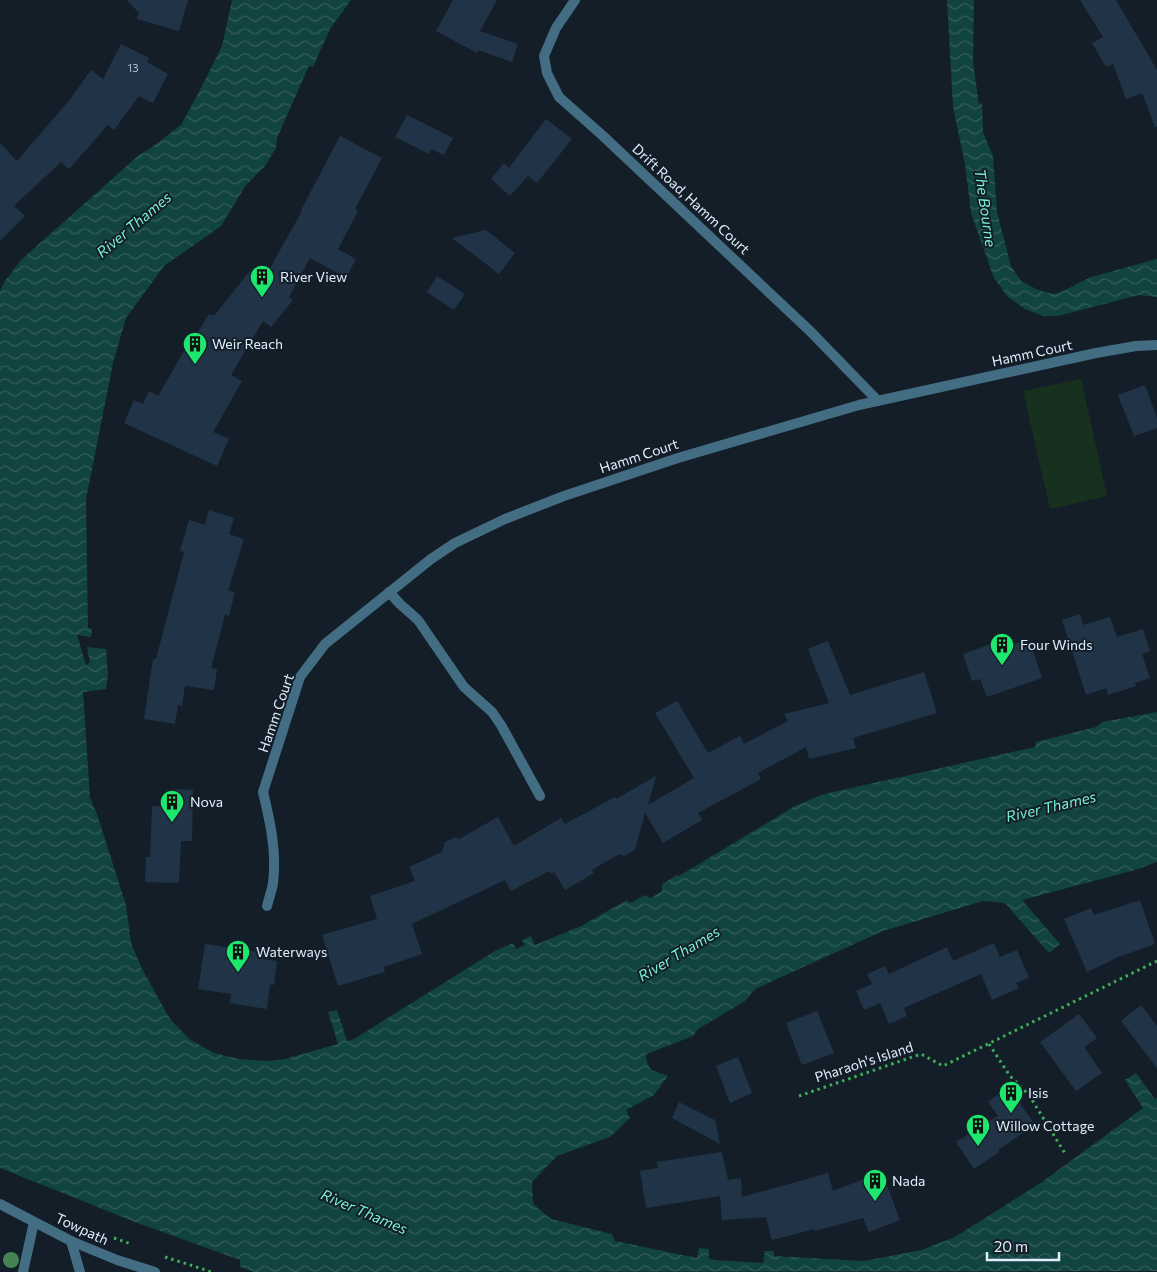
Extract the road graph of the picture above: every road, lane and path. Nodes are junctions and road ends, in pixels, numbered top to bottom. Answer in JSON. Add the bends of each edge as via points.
{"nodes":[{"id":1,"x":575,"y":0,"type":"edge"},
{"id":2,"x":1157,"y":345,"type":"edge"},
{"id":3,"x":878,"y":400,"type":"junction"},
{"id":4,"x":389,"y":592,"type":"junction"},
{"id":5,"x":540,"y":796,"type":"dead end"},
{"id":6,"x":267,"y":906,"type":"dead end"},
{"id":7,"x":1157,"y":961,"type":"edge"},
{"id":8,"x":989,"y":1044,"type":"junction"},
{"id":9,"x":799,"y":1096,"type":"dead end"},
{"id":10,"x":1066,"y":1155,"type":"dead end"},
{"id":11,"x":0,"y":1204,"type":"edge"},
{"id":12,"x":34,"y":1222,"type":"junction"},
{"id":13,"x":110,"y":1236,"type":"dead end"},
{"id":14,"x":71,"y":1241,"type":"junction"},
{"id":15,"x":136,"y":1246,"type":"dead end"},
{"id":16,"x":161,"y":1255,"type":"dead end"},
{"id":17,"x":23,"y":1272,"type":"edge"},
{"id":18,"x":80,"y":1272,"type":"edge"},
{"id":19,"x":155,"y":1272,"type":"edge"},
{"id":20,"x":212,"y":1272,"type":"edge"}],
"edges":[{"from":1,"to":3,"type":"street","name":"Drift Road, Hamm Court","via":[[556,28],[544,56],[547,73],[560,98],[810,330]]},
{"from":2,"to":3,"type":"street","name":"Hamm Court","via":[[1096,353]]},
{"from":3,"to":4,"type":"street","name":"Hamm Court","via":[[672,460],[505,519],[455,543]]},
{"from":4,"to":5,"type":"street","via":[[418,620],[464,687],[492,712]]},
{"from":4,"to":6,"type":"street","name":"Hamm Court","via":[[325,644],[300,677],[263,792],[273,854],[273,883]]},
{"from":7,"to":8,"type":"path","name":"Pharaoh's Island"},
{"from":8,"to":9,"type":"path","name":"Pharaoh's Island","via":[[943,1066],[921,1054]]},
{"from":8,"to":10,"type":"path","via":[[1010,1076],[1029,1095]]},
{"from":11,"to":12,"type":"street","name":"Towpath"},
{"from":12,"to":14,"type":"street","name":"Towpath"},
{"from":12,"to":17,"type":"street"},
{"from":13,"to":15,"type":"path"},
{"from":14,"to":18,"type":"street"},
{"from":14,"to":19,"type":"street","name":"Towpath"},
{"from":16,"to":20,"type":"path"}]}
